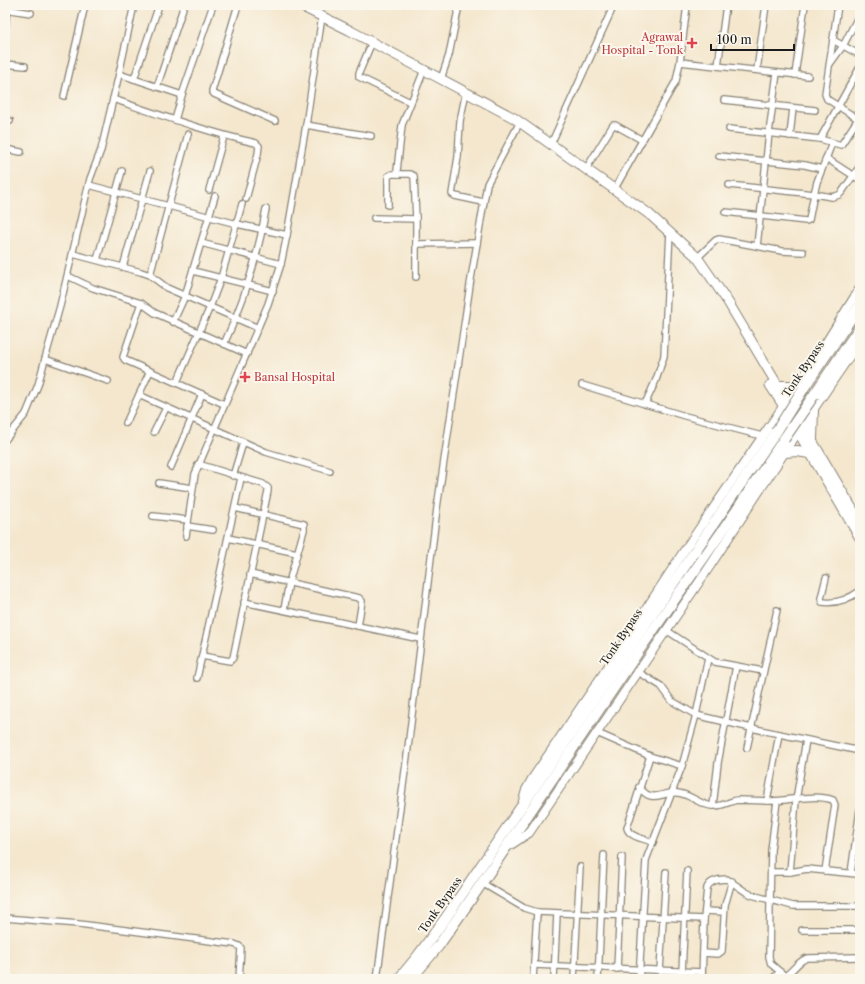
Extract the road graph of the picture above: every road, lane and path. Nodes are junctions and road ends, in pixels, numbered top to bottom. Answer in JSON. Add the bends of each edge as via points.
{"nodes":[{"id":1,"x":85,"y":5,"type":"edge"},
{"id":2,"x":134,"y":5,"type":"edge"},
{"id":3,"x":159,"y":5,"type":"edge"},
{"id":4,"x":184,"y":5,"type":"edge"},
{"id":5,"x":213,"y":5,"type":"edge"},
{"id":6,"x":238,"y":5,"type":"edge"},
{"id":7,"x":299,"y":5,"type":"edge"},
{"id":8,"x":459,"y":5,"type":"edge"},
{"id":9,"x":614,"y":5,"type":"edge"},
{"id":10,"x":687,"y":5,"type":"edge"},
{"id":11,"x":726,"y":5,"type":"edge"},
{"id":12,"x":766,"y":5,"type":"edge"},
{"id":13,"x":805,"y":5,"type":"edge"},
{"id":14,"x":838,"y":5,"type":"edge"},
{"id":15,"x":6,"y":9,"type":"edge"},
{"id":16,"x":31,"y":13,"type":"dead end"},
{"id":17,"x":860,"y":13,"type":"edge"},
{"id":18,"x":322,"y":16,"type":"junction"},
{"id":19,"x":858,"y":22,"type":"edge"},
{"id":20,"x":5,"y":27,"type":"edge"},
{"id":21,"x":833,"y":40,"type":"junction"},
{"id":22,"x":372,"y":42,"type":"junction"},
{"id":23,"x":843,"y":46,"type":"junction"},
{"id":24,"x":860,"y":55,"type":"edge"},
{"id":25,"x":680,"y":62,"type":"junction"},
{"id":26,"x":5,"y":64,"type":"edge"},
{"id":27,"x":830,"y":64,"type":"junction"},
{"id":28,"x":25,"y":66,"type":"dead end"},
{"id":29,"x":718,"y":66,"type":"junction"},
{"id":30,"x":860,"y":67,"type":"edge"},
{"id":31,"x":424,"y":70,"type":"junction"},
{"id":32,"x":757,"y":70,"type":"junction"},
{"id":33,"x":777,"y":73,"type":"junction"},
{"id":34,"x":119,"y":74,"type":"junction"},
{"id":35,"x":795,"y":75,"type":"junction"},
{"id":36,"x":808,"y":76,"type":"dead end"},
{"id":37,"x":134,"y":79,"type":"junction"},
{"id":38,"x":442,"y":79,"type":"junction"},
{"id":39,"x":157,"y":86,"type":"junction"},
{"id":40,"x":466,"y":92,"type":"junction"},
{"id":41,"x":182,"y":95,"type":"junction"},
{"id":42,"x":64,"y":96,"type":"dead end"},
{"id":43,"x":113,"y":99,"type":"junction"},
{"id":44,"x":724,"y":100,"type":"dead end"},
{"id":45,"x":410,"y":102,"type":"junction"},
{"id":46,"x":773,"y":106,"type":"junction"},
{"id":47,"x":837,"y":106,"type":"junction"},
{"id":48,"x":793,"y":108,"type":"junction"},
{"id":49,"x":815,"y":110,"type":"dead end"},
{"id":50,"x":859,"y":117,"type":"edge"},
{"id":51,"x":175,"y":120,"type":"junction"},
{"id":52,"x":275,"y":121,"type":"dead end"},
{"id":53,"x":520,"y":122,"type":"junction"},
{"id":54,"x":306,"y":125,"type":"junction"},
{"id":55,"x":729,"y":130,"type":"dead end"},
{"id":56,"x":769,"y":133,"type":"junction"},
{"id":57,"x":188,"y":134,"type":"dead end"},
{"id":58,"x":224,"y":136,"type":"junction"},
{"id":59,"x":371,"y":136,"type":"dead end"},
{"id":60,"x":790,"y":136,"type":"junction"},
{"id":61,"x":820,"y":139,"type":"junction"},
{"id":62,"x":642,"y":140,"type":"junction"},
{"id":63,"x":832,"y":143,"type":"junction"},
{"id":64,"x":551,"y":144,"type":"junction"},
{"id":65,"x":5,"y":149,"type":"edge"},
{"id":66,"x":21,"y":152,"type":"dead end"},
{"id":67,"x":719,"y":156,"type":"dead end"},
{"id":68,"x":826,"y":158,"type":"junction"},
{"id":69,"x":766,"y":160,"type":"junction"},
{"id":70,"x":860,"y":166,"type":"edge"},
{"id":71,"x":822,"y":169,"type":"junction"},
{"id":72,"x":122,"y":170,"type":"dead end"},
{"id":73,"x":586,"y":170,"type":"junction"},
{"id":74,"x":150,"y":171,"type":"dead end"},
{"id":75,"x":398,"y":174,"type":"junction"},
{"id":76,"x":853,"y":176,"type":"junction"},
{"id":77,"x":860,"y":180,"type":"edge"},
{"id":78,"x":89,"y":185,"type":"junction"},
{"id":79,"x":729,"y":185,"type":"dead end"},
{"id":80,"x":764,"y":188,"type":"junction"},
{"id":81,"x":209,"y":190,"type":"dead end"},
{"id":82,"x":614,"y":190,"type":"junction"},
{"id":83,"x":116,"y":193,"type":"junction"},
{"id":84,"x":814,"y":194,"type":"junction"},
{"id":85,"x":215,"y":196,"type":"dead end"},
{"id":86,"x":246,"y":199,"type":"dead end"},
{"id":87,"x":142,"y":200,"type":"junction"},
{"id":88,"x":484,"y":202,"type":"junction"},
{"id":89,"x":242,"y":204,"type":"dead end"},
{"id":90,"x":388,"y":206,"type":"dead end"},
{"id":91,"x":169,"y":207,"type":"junction"},
{"id":92,"x":266,"y":209,"type":"dead end"},
{"id":93,"x":725,"y":212,"type":"dead end"},
{"id":94,"x":761,"y":216,"type":"junction"},
{"id":95,"x":209,"y":217,"type":"junction"},
{"id":96,"x":374,"y":218,"type":"dead end"},
{"id":97,"x":416,"y":219,"type":"junction"},
{"id":98,"x":237,"y":224,"type":"junction"},
{"id":99,"x":263,"y":230,"type":"junction"},
{"id":100,"x":670,"y":232,"type":"junction"},
{"id":101,"x":287,"y":235,"type":"junction"},
{"id":102,"x":201,"y":243,"type":"junction"},
{"id":103,"x":416,"y":244,"type":"junction"},
{"id":104,"x":476,"y":244,"type":"junction"},
{"id":105,"x":757,"y":246,"type":"junction"},
{"id":106,"x":230,"y":251,"type":"junction"},
{"id":107,"x":803,"y":252,"type":"dead end"},
{"id":108,"x":73,"y":254,"type":"junction"},
{"id":109,"x":255,"y":258,"type":"junction"},
{"id":110,"x":696,"y":259,"type":"junction"},
{"id":111,"x":97,"y":260,"type":"junction"},
{"id":112,"x":281,"y":264,"type":"junction"},
{"id":113,"x":123,"y":267,"type":"junction"},
{"id":114,"x":193,"y":271,"type":"junction"},
{"id":115,"x":150,"y":275,"type":"junction"},
{"id":116,"x":68,"y":276,"type":"junction"},
{"id":117,"x":416,"y":277,"type":"dead end"},
{"id":118,"x":221,"y":278,"type":"junction"},
{"id":119,"x":247,"y":285,"type":"junction"},
{"id":120,"x":860,"y":288,"type":"edge"},
{"id":121,"x":273,"y":292,"type":"junction"},
{"id":122,"x":185,"y":296,"type":"junction"},
{"id":123,"x":141,"y":303,"type":"junction"},
{"id":124,"x":860,"y":305,"type":"edge"},
{"id":125,"x":210,"y":307,"type":"junction"},
{"id":126,"x":236,"y":318,"type":"junction"},
{"id":127,"x":173,"y":322,"type":"junction"},
{"id":128,"x":860,"y":326,"type":"edge"},
{"id":129,"x":258,"y":328,"type":"junction"},
{"id":130,"x":199,"y":333,"type":"junction"},
{"id":131,"x":860,"y":341,"type":"edge"},
{"id":132,"x":224,"y":344,"type":"junction"},
{"id":133,"x":247,"y":354,"type":"junction"},
{"id":134,"x":45,"y":359,"type":"junction"},
{"id":135,"x":150,"y":371,"type":"junction"},
{"id":136,"x":108,"y":381,"type":"dead end"},
{"id":137,"x":177,"y":382,"type":"junction"},
{"id":138,"x":582,"y":385,"type":"dead end"},
{"id":139,"x":778,"y":386,"type":"junction"},
{"id":140,"x":799,"y":387,"type":"junction"},
{"id":141,"x":202,"y":394,"type":"junction"},
{"id":142,"x":139,"y":395,"type":"junction"},
{"id":143,"x":785,"y":402,"type":"junction"},
{"id":144,"x":224,"y":404,"type":"junction"},
{"id":145,"x":645,"y":404,"type":"junction"},
{"id":146,"x":166,"y":408,"type":"junction"},
{"id":147,"x":813,"y":410,"type":"junction"},
{"id":148,"x":192,"y":419,"type":"junction"},
{"id":149,"x":126,"y":423,"type":"dead end"},
{"id":150,"x":214,"y":429,"type":"junction"},
{"id":151,"x":800,"y":429,"type":"junction"},
{"id":152,"x":154,"y":432,"type":"dead end"},
{"id":153,"x":762,"y":436,"type":"junction"},
{"id":154,"x":5,"y":440,"type":"edge"},
{"id":155,"x":812,"y":442,"type":"junction"},
{"id":156,"x":243,"y":443,"type":"junction"},
{"id":157,"x":785,"y":452,"type":"junction"},
{"id":158,"x":810,"y":453,"type":"junction"},
{"id":159,"x":198,"y":464,"type":"junction"},
{"id":160,"x":171,"y":468,"type":"dead end"},
{"id":161,"x":330,"y":470,"type":"dead end"},
{"id":162,"x":233,"y":476,"type":"junction"},
{"id":163,"x":241,"y":478,"type":"junction"},
{"id":164,"x":159,"y":483,"type":"dead end"},
{"id":165,"x":192,"y":488,"type":"junction"},
{"id":166,"x":235,"y":508,"type":"junction"},
{"id":167,"x":264,"y":515,"type":"junction"},
{"id":168,"x":152,"y":516,"type":"dead end"},
{"id":169,"x":187,"y":523,"type":"junction"},
{"id":170,"x":860,"y":523,"type":"edge"},
{"id":171,"x":213,"y":530,"type":"dead end"},
{"id":172,"x":186,"y":536,"type":"dead end"},
{"id":173,"x":860,"y":537,"type":"edge"},
{"id":174,"x":228,"y":538,"type":"junction"},
{"id":175,"x":258,"y":544,"type":"junction"},
{"id":176,"x":297,"y":553,"type":"junction"},
{"id":177,"x":250,"y":574,"type":"junction"},
{"id":178,"x":826,"y":578,"type":"dead end"},
{"id":179,"x":289,"y":582,"type":"junction"},
{"id":180,"x":860,"y":591,"type":"edge"},
{"id":181,"x":244,"y":602,"type":"junction"},
{"id":182,"x":284,"y":610,"type":"junction"},
{"id":183,"x":777,"y":610,"type":"dead end"},
{"id":184,"x":358,"y":626,"type":"junction"},
{"id":185,"x":666,"y":630,"type":"junction"},
{"id":186,"x":420,"y":639,"type":"junction"},
{"id":187,"x":202,"y":656,"type":"junction"},
{"id":188,"x":708,"y":658,"type":"junction"},
{"id":189,"x":736,"y":666,"type":"junction"},
{"id":190,"x":763,"y":670,"type":"junction"},
{"id":191,"x":638,"y":672,"type":"junction"},
{"id":192,"x":197,"y":678,"type":"dead end"},
{"id":193,"x":696,"y":715,"type":"junction"},
{"id":194,"x":726,"y":722,"type":"junction"},
{"id":195,"x":751,"y":728,"type":"junction"},
{"id":196,"x":597,"y":733,"type":"junction"},
{"id":197,"x":778,"y":734,"type":"junction"},
{"id":198,"x":806,"y":740,"type":"junction"},
{"id":199,"x":747,"y":748,"type":"dead end"},
{"id":200,"x":860,"y":752,"type":"edge"},
{"id":201,"x":650,"y":756,"type":"junction"},
{"id":202,"x":682,"y":766,"type":"junction"},
{"id":203,"x":639,"y":788,"type":"junction"},
{"id":204,"x":672,"y":793,"type":"junction"},
{"id":205,"x":796,"y":800,"type":"junction"},
{"id":206,"x":767,"y":801,"type":"junction"},
{"id":207,"x":776,"y":801,"type":"junction"},
{"id":208,"x":522,"y":805,"type":"junction"},
{"id":209,"x":713,"y":806,"type":"junction"},
{"id":210,"x":860,"y":810,"type":"edge"},
{"id":211,"x":653,"y":842,"type":"junction"},
{"id":212,"x":506,"y":848,"type":"junction"},
{"id":213,"x":604,"y":855,"type":"dead end"},
{"id":214,"x":622,"y":857,"type":"dead end"},
{"id":215,"x":580,"y":866,"type":"dead end"},
{"id":216,"x":687,"y":871,"type":"dead end"},
{"id":217,"x":825,"y":871,"type":"junction"},
{"id":218,"x":666,"y":872,"type":"dead end"},
{"id":219,"x":771,"y":872,"type":"junction"},
{"id":220,"x":790,"y":872,"type":"junction"},
{"id":221,"x":851,"y":873,"type":"junction"},
{"id":222,"x":860,"y":875,"type":"edge"},
{"id":223,"x":732,"y":881,"type":"junction"},
{"id":224,"x":482,"y":883,"type":"junction"},
{"id":225,"x":770,"y":899,"type":"junction"},
{"id":226,"x":860,"y":906,"type":"edge"},
{"id":227,"x":704,"y":911,"type":"junction"},
{"id":228,"x":537,"y":912,"type":"junction"},
{"id":229,"x":724,"y":912,"type":"junction"},
{"id":230,"x":557,"y":914,"type":"junction"},
{"id":231,"x":579,"y":915,"type":"junction"},
{"id":232,"x":601,"y":916,"type":"junction"},
{"id":233,"x":620,"y":917,"type":"junction"},
{"id":234,"x":5,"y":918,"type":"edge"},
{"id":235,"x":642,"y":918,"type":"junction"},
{"id":236,"x":664,"y":918,"type":"junction"},
{"id":237,"x":684,"y":919,"type":"junction"},
{"id":238,"x":704,"y":919,"type":"junction"},
{"id":239,"x":802,"y":930,"type":"dead end"},
{"id":240,"x":860,"y":930,"type":"edge"},
{"id":241,"x":703,"y":953,"type":"junction"},
{"id":242,"x":860,"y":957,"type":"edge"},
{"id":243,"x":534,"y":965,"type":"junction"},
{"id":244,"x":555,"y":966,"type":"junction"},
{"id":245,"x":575,"y":967,"type":"junction"},
{"id":246,"x":598,"y":968,"type":"junction"},
{"id":247,"x":617,"y":969,"type":"junction"},
{"id":248,"x":639,"y":970,"type":"junction"},
{"id":249,"x":660,"y":971,"type":"junction"},
{"id":250,"x":682,"y":972,"type":"junction"},
{"id":251,"x":702,"y":972,"type":"junction"},
{"id":252,"x":784,"y":976,"type":"edge"},
{"id":253,"x":239,"y":979,"type":"edge"},
{"id":254,"x":377,"y":979,"type":"edge"},
{"id":255,"x":398,"y":979,"type":"edge"},
{"id":256,"x":411,"y":979,"type":"edge"},
{"id":257,"x":533,"y":979,"type":"edge"},
{"id":258,"x":554,"y":979,"type":"edge"},
{"id":259,"x":574,"y":979,"type":"edge"},
{"id":260,"x":598,"y":979,"type":"edge"},
{"id":261,"x":639,"y":979,"type":"edge"},
{"id":262,"x":702,"y":979,"type":"edge"},
{"id":263,"x":772,"y":979,"type":"edge"}],
"edges":[{"from":1,"to":42,"type":"street"},
{"from":2,"to":34,"type":"street"},
{"from":3,"to":37,"type":"street"},
{"from":4,"to":39,"type":"street"},
{"from":5,"to":41,"type":"street"},
{"from":6,"to":52,"type":"street","via":[[212,91]]},
{"from":7,"to":18,"type":"main road"},
{"from":8,"to":38,"type":"street"},
{"from":9,"to":64,"type":"street"},
{"from":10,"to":25,"type":"street"},
{"from":11,"to":29,"type":"street"},
{"from":12,"to":32,"type":"street"},
{"from":13,"to":35,"type":"street"},
{"from":14,"to":21,"type":"street"},
{"from":15,"to":16,"type":"street"},
{"from":15,"to":20,"type":"street"},
{"from":17,"to":19,"type":"street"},
{"from":18,"to":22,"type":"main road"},
{"from":18,"to":54,"type":"street"},
{"from":19,"to":23,"type":"street"},
{"from":21,"to":23,"type":"street"},
{"from":21,"to":27,"type":"street"},
{"from":22,"to":31,"type":"main road"},
{"from":22,"to":45,"type":"street","via":[[359,77]]},
{"from":23,"to":24,"type":"street"},
{"from":23,"to":27,"type":"street"},
{"from":25,"to":29,"type":"street"},
{"from":25,"to":62,"type":"street","via":[[676,82]]},
{"from":26,"to":28,"type":"street"},
{"from":27,"to":47,"type":"street","via":[[825,94],[827,99]]},
{"from":29,"to":32,"type":"street"},
{"from":30,"to":47,"type":"street"},
{"from":31,"to":38,"type":"main road"},
{"from":31,"to":45,"type":"street"},
{"from":32,"to":33,"type":"street"},
{"from":33,"to":35,"type":"street"},
{"from":33,"to":46,"type":"street"},
{"from":34,"to":37,"type":"street"},
{"from":34,"to":43,"type":"street"},
{"from":35,"to":36,"type":"street"},
{"from":37,"to":39,"type":"street"},
{"from":38,"to":40,"type":"main road"},
{"from":39,"to":41,"type":"street"},
{"from":40,"to":53,"type":"main road"},
{"from":40,"to":88,"type":"street","via":[[460,121],[452,194]]},
{"from":41,"to":51,"type":"street"},
{"from":43,"to":51,"type":"street"},
{"from":43,"to":78,"type":"street"},
{"from":44,"to":46,"type":"street"},
{"from":45,"to":75,"type":"street","via":[[401,131]]},
{"from":46,"to":48,"type":"street"},
{"from":46,"to":56,"type":"street"},
{"from":47,"to":50,"type":"street"},
{"from":47,"to":61,"type":"street"},
{"from":48,"to":49,"type":"street"},
{"from":48,"to":60,"type":"street"},
{"from":50,"to":63,"type":"street","via":[[843,144]]},
{"from":51,"to":58,"type":"street"},
{"from":53,"to":64,"type":"main road"},
{"from":53,"to":88,"type":"street","via":[[486,184]]},
{"from":54,"to":59,"type":"street"},
{"from":54,"to":101,"type":"street"},
{"from":55,"to":56,"type":"street"},
{"from":56,"to":60,"type":"street"},
{"from":56,"to":69,"type":"street"},
{"from":57,"to":91,"type":"street"},
{"from":58,"to":81,"type":"street"},
{"from":58,"to":86,"type":"street","via":[[259,146]]},
{"from":60,"to":61,"type":"street"},
{"from":61,"to":63,"type":"street"},
{"from":62,"to":73,"type":"street","via":[[613,126]]},
{"from":62,"to":82,"type":"street"},
{"from":63,"to":68,"type":"street"},
{"from":64,"to":73,"type":"main road"},
{"from":65,"to":66,"type":"street"},
{"from":67,"to":69,"type":"street"},
{"from":68,"to":71,"type":"street"},
{"from":68,"to":76,"type":"street"},
{"from":69,"to":71,"type":"street"},
{"from":69,"to":80,"type":"street"},
{"from":70,"to":76,"type":"street"},
{"from":71,"to":84,"type":"street"},
{"from":72,"to":83,"type":"street"},
{"from":73,"to":82,"type":"main road"},
{"from":74,"to":87,"type":"street"},
{"from":75,"to":90,"type":"street","via":[[388,176]]},
{"from":75,"to":97,"type":"street","via":[[414,176]]},
{"from":76,"to":77,"type":"street"},
{"from":76,"to":84,"type":"street","via":[[839,195],[832,197]]},
{"from":78,"to":83,"type":"street"},
{"from":78,"to":108,"type":"street"},
{"from":79,"to":80,"type":"street"},
{"from":80,"to":84,"type":"street"},
{"from":80,"to":94,"type":"street"},
{"from":82,"to":100,"type":"main road"},
{"from":83,"to":87,"type":"street"},
{"from":83,"to":111,"type":"street"},
{"from":84,"to":94,"type":"street","via":[[809,220]]},
{"from":85,"to":95,"type":"street"},
{"from":87,"to":91,"type":"street"},
{"from":87,"to":113,"type":"street"},
{"from":88,"to":104,"type":"street"},
{"from":89,"to":98,"type":"street"},
{"from":91,"to":95,"type":"street"},
{"from":91,"to":115,"type":"street"},
{"from":92,"to":99,"type":"street"},
{"from":93,"to":94,"type":"street"},
{"from":94,"to":105,"type":"street"},
{"from":95,"to":98,"type":"street"},
{"from":95,"to":102,"type":"street"},
{"from":96,"to":97,"type":"street"},
{"from":97,"to":103,"type":"street"},
{"from":98,"to":99,"type":"street"},
{"from":98,"to":106,"type":"street"},
{"from":99,"to":101,"type":"street"},
{"from":99,"to":109,"type":"street"},
{"from":100,"to":110,"type":"main road"},
{"from":100,"to":145,"type":"street","via":[[664,356]]},
{"from":101,"to":112,"type":"street"},
{"from":102,"to":106,"type":"street"},
{"from":102,"to":114,"type":"street"},
{"from":103,"to":104,"type":"street"},
{"from":103,"to":117,"type":"street"},
{"from":104,"to":186,"type":"street"},
{"from":105,"to":107,"type":"street"},
{"from":105,"to":110,"type":"street","via":[[719,240]]},
{"from":106,"to":109,"type":"street"},
{"from":106,"to":118,"type":"street"},
{"from":108,"to":111,"type":"street"},
{"from":108,"to":116,"type":"street"},
{"from":109,"to":112,"type":"street"},
{"from":109,"to":119,"type":"street"},
{"from":110,"to":139,"type":"main road","via":[[728,302]]},
{"from":110,"to":143,"type":"main road"},
{"from":111,"to":113,"type":"street"},
{"from":112,"to":121,"type":"street"},
{"from":113,"to":115,"type":"street"},
{"from":114,"to":118,"type":"street"},
{"from":114,"to":122,"type":"street"},
{"from":115,"to":122,"type":"street","via":[[160,284]]},
{"from":116,"to":123,"type":"street","via":[[93,288]]},
{"from":116,"to":134,"type":"street"},
{"from":118,"to":119,"type":"street"},
{"from":118,"to":125,"type":"street"},
{"from":119,"to":121,"type":"street"},
{"from":119,"to":126,"type":"street"},
{"from":120,"to":140,"type":"street"},
{"from":121,"to":129,"type":"street"},
{"from":122,"to":125,"type":"street"},
{"from":122,"to":127,"type":"street"},
{"from":123,"to":127,"type":"street","via":[[155,314]]},
{"from":123,"to":135,"type":"street","via":[[123,357]]},
{"from":124,"to":140,"type":"highway","name":"Tonk Bypass"},
{"from":125,"to":126,"type":"street"},
{"from":125,"to":130,"type":"street"},
{"from":126,"to":129,"type":"street"},
{"from":126,"to":132,"type":"street"},
{"from":127,"to":130,"type":"street"},
{"from":128,"to":212,"type":"highway","bridge":true},
{"from":129,"to":133,"type":"street"},
{"from":130,"to":132,"type":"street"},
{"from":130,"to":137,"type":"street"},
{"from":131,"to":147,"type":"street"},
{"from":132,"to":133,"type":"street"},
{"from":133,"to":144,"type":"street"},
{"from":134,"to":136,"type":"street"},
{"from":134,"to":154,"type":"street","via":[[26,414]]},
{"from":135,"to":137,"type":"street"},
{"from":135,"to":142,"type":"street"},
{"from":137,"to":141,"type":"street"},
{"from":138,"to":145,"type":"street"},
{"from":139,"to":140,"type":"highway"},
{"from":139,"to":143,"type":"main road"},
{"from":140,"to":143,"type":"street"},
{"from":140,"to":208,"type":"highway","name":"Tonk Bypass","bridge":true,"via":[[776,432]]},
{"from":141,"to":144,"type":"street"},
{"from":141,"to":148,"type":"street"},
{"from":142,"to":146,"type":"street"},
{"from":142,"to":149,"type":"street"},
{"from":143,"to":151,"type":"highway"},
{"from":143,"to":153,"type":"street"},
{"from":144,"to":150,"type":"street"},
{"from":145,"to":153,"type":"street"},
{"from":146,"to":148,"type":"street"},
{"from":146,"to":152,"type":"street"},
{"from":147,"to":151,"type":"street"},
{"from":147,"to":155,"type":"highway"},
{"from":148,"to":150,"type":"street"},
{"from":148,"to":160,"type":"street"},
{"from":150,"to":156,"type":"street"},
{"from":150,"to":159,"type":"street"},
{"from":151,"to":155,"type":"highway"},
{"from":151,"to":157,"type":"street"},
{"from":151,"to":158,"type":"highway"},
{"from":153,"to":208,"type":"street","via":[[532,779]]},
{"from":155,"to":170,"type":"highway"},
{"from":156,"to":161,"type":"street"},
{"from":156,"to":162,"type":"street"},
{"from":157,"to":158,"type":"highway"},
{"from":157,"to":185,"type":"street"},
{"from":158,"to":173,"type":"highway"},
{"from":159,"to":162,"type":"street"},
{"from":159,"to":165,"type":"street"},
{"from":162,"to":163,"type":"street"},
{"from":163,"to":166,"type":"street"},
{"from":163,"to":167,"type":"street","via":[[263,484],[268,488]]},
{"from":164,"to":165,"type":"street"},
{"from":165,"to":169,"type":"street"},
{"from":166,"to":167,"type":"street"},
{"from":166,"to":174,"type":"street"},
{"from":167,"to":175,"type":"street"},
{"from":167,"to":176,"type":"street","via":[[304,524]]},
{"from":168,"to":169,"type":"street"},
{"from":169,"to":171,"type":"street"},
{"from":169,"to":172,"type":"street"},
{"from":174,"to":175,"type":"street"},
{"from":174,"to":187,"type":"street"},
{"from":175,"to":176,"type":"street"},
{"from":175,"to":177,"type":"street"},
{"from":176,"to":179,"type":"street"},
{"from":177,"to":179,"type":"street"},
{"from":177,"to":181,"type":"street"},
{"from":178,"to":180,"type":"street","via":[[822,602],[843,600]]},
{"from":179,"to":182,"type":"street"},
{"from":179,"to":184,"type":"street","via":[[361,599]]},
{"from":181,"to":182,"type":"street"},
{"from":181,"to":187,"type":"street","via":[[232,660]]},
{"from":182,"to":184,"type":"street"},
{"from":183,"to":190,"type":"street"},
{"from":184,"to":186,"type":"street"},
{"from":185,"to":188,"type":"street"},
{"from":185,"to":191,"type":"street"},
{"from":186,"to":254,"type":"street"},
{"from":187,"to":192,"type":"street"},
{"from":188,"to":189,"type":"street"},
{"from":188,"to":193,"type":"street"},
{"from":189,"to":190,"type":"street"},
{"from":189,"to":194,"type":"street"},
{"from":190,"to":195,"type":"street"},
{"from":191,"to":193,"type":"street","via":[[661,686],[672,701]]},
{"from":191,"to":196,"type":"street"},
{"from":193,"to":194,"type":"street"},
{"from":193,"to":202,"type":"street"},
{"from":194,"to":195,"type":"street"},
{"from":194,"to":209,"type":"street"},
{"from":195,"to":197,"type":"street"},
{"from":195,"to":199,"type":"street"},
{"from":196,"to":201,"type":"street"},
{"from":196,"to":212,"type":"street","via":[[529,833]]},
{"from":197,"to":198,"type":"street"},
{"from":197,"to":206,"type":"street"},
{"from":198,"to":200,"type":"street"},
{"from":198,"to":205,"type":"street"},
{"from":201,"to":202,"type":"street"},
{"from":201,"to":203,"type":"street"},
{"from":202,"to":204,"type":"street"},
{"from":203,"to":204,"type":"street","via":[[649,796]]},
{"from":203,"to":211,"type":"street","via":[[627,831]]},
{"from":204,"to":209,"type":"street","via":[[678,792]]},
{"from":204,"to":211,"type":"street"},
{"from":205,"to":207,"type":"street"},
{"from":205,"to":217,"type":"street","via":[[812,798],[835,802]]},
{"from":205,"to":220,"type":"street"},
{"from":206,"to":207,"type":"street"},
{"from":206,"to":209,"type":"street","via":[[739,800]]},
{"from":207,"to":219,"type":"street"},
{"from":208,"to":255,"type":"highway","name":"Tonk Bypass","via":[[418,956]]},
{"from":210,"to":221,"type":"street"},
{"from":211,"to":235,"type":"street","via":[[646,860]]},
{"from":212,"to":224,"type":"highway"},
{"from":213,"to":232,"type":"street"},
{"from":214,"to":233,"type":"street"},
{"from":215,"to":231,"type":"street"},
{"from":216,"to":237,"type":"street"},
{"from":217,"to":220,"type":"street","via":[[807,869]]},
{"from":217,"to":221,"type":"street"},
{"from":218,"to":236,"type":"street"},
{"from":219,"to":220,"type":"street"},
{"from":219,"to":225,"type":"street"},
{"from":221,"to":222,"type":"street"},
{"from":223,"to":225,"type":"street","via":[[746,892]]},
{"from":223,"to":227,"type":"street","via":[[721,879],[708,884]]},
{"from":223,"to":229,"type":"street"},
{"from":224,"to":228,"type":"street","via":[[524,908]]},
{"from":224,"to":256,"type":"highway","via":[[439,945]]},
{"from":225,"to":226,"type":"street","via":[[793,906]]},
{"from":225,"to":252,"type":"street","via":[[769,961]]},
{"from":227,"to":229,"type":"street"},
{"from":227,"to":238,"type":"street"},
{"from":228,"to":230,"type":"street"},
{"from":228,"to":243,"type":"street"},
{"from":229,"to":241,"type":"street","via":[[722,951],[718,954]]},
{"from":230,"to":231,"type":"street"},
{"from":230,"to":244,"type":"street"},
{"from":231,"to":232,"type":"street"},
{"from":231,"to":245,"type":"street"},
{"from":232,"to":233,"type":"street"},
{"from":232,"to":246,"type":"street"},
{"from":233,"to":235,"type":"street"},
{"from":233,"to":247,"type":"street"},
{"from":234,"to":253,"type":"street","via":[[79,924],[234,944],[241,948]]},
{"from":235,"to":236,"type":"street"},
{"from":235,"to":248,"type":"street"},
{"from":236,"to":237,"type":"street"},
{"from":236,"to":249,"type":"street"},
{"from":237,"to":238,"type":"street"},
{"from":237,"to":250,"type":"street"},
{"from":238,"to":241,"type":"street"},
{"from":239,"to":240,"type":"street"},
{"from":241,"to":251,"type":"street"},
{"from":242,"to":252,"type":"street","via":[[807,958]]},
{"from":243,"to":244,"type":"street"},
{"from":243,"to":257,"type":"street"},
{"from":244,"to":245,"type":"street"},
{"from":244,"to":258,"type":"street"},
{"from":245,"to":246,"type":"street"},
{"from":245,"to":259,"type":"street"},
{"from":246,"to":247,"type":"street"},
{"from":246,"to":260,"type":"street"},
{"from":247,"to":248,"type":"street"},
{"from":248,"to":249,"type":"street"},
{"from":248,"to":261,"type":"street"},
{"from":249,"to":250,"type":"street"},
{"from":250,"to":251,"type":"street"},
{"from":251,"to":262,"type":"street"},
{"from":252,"to":263,"type":"street"}]}
